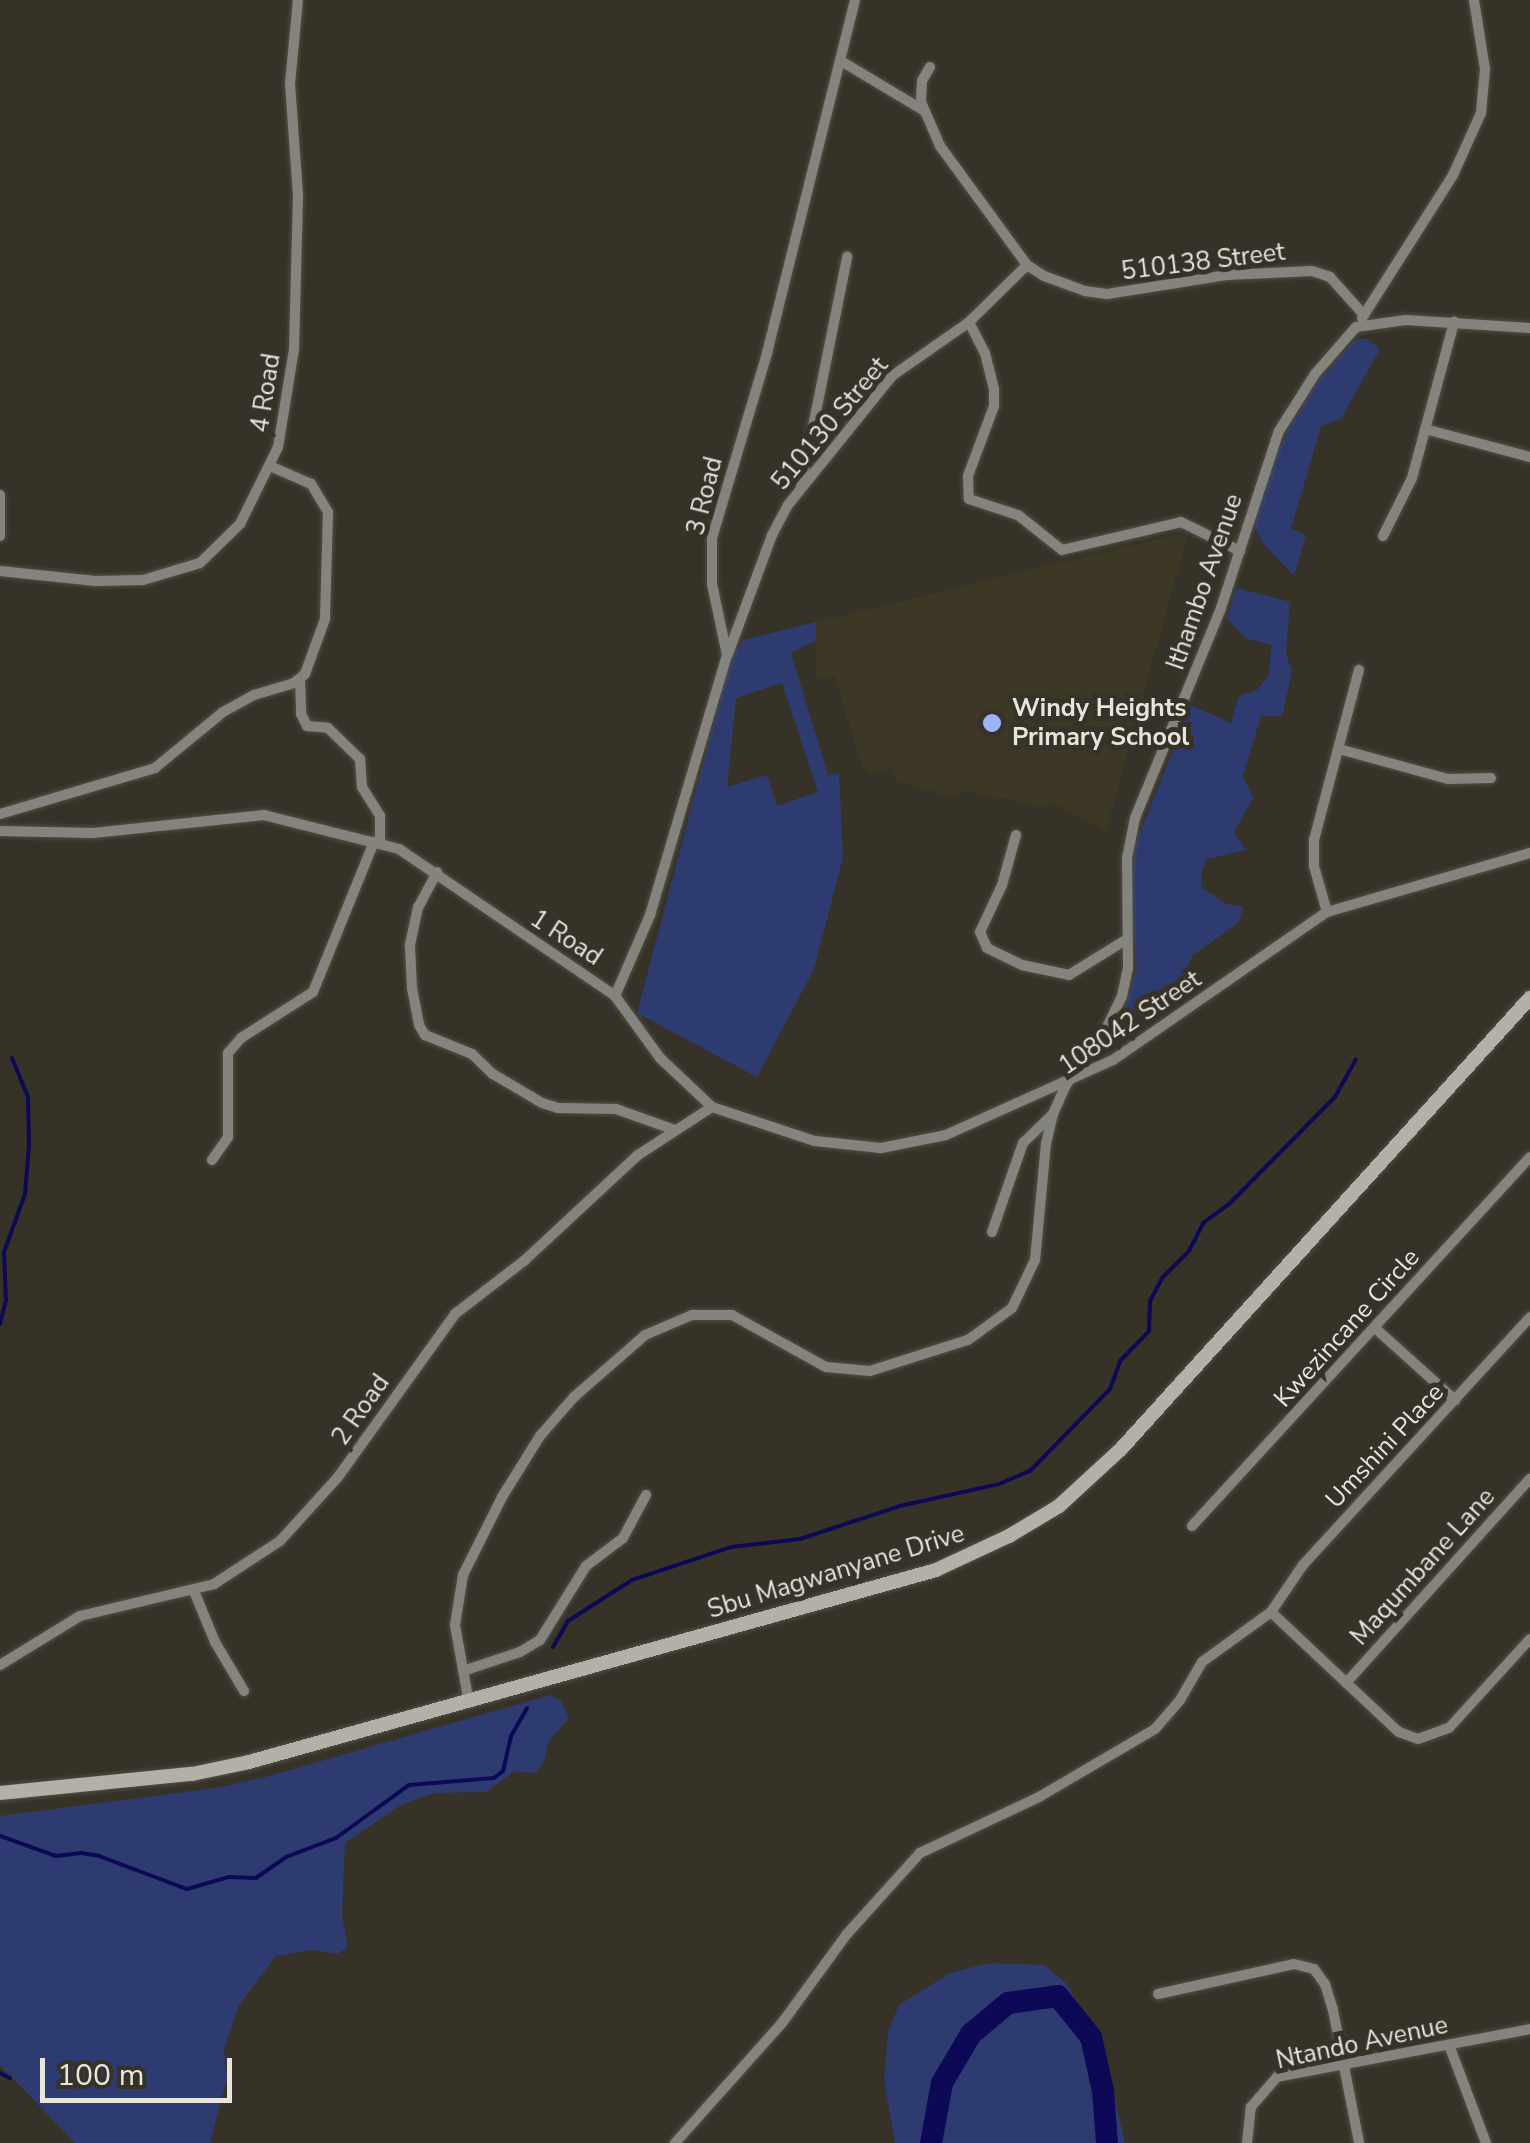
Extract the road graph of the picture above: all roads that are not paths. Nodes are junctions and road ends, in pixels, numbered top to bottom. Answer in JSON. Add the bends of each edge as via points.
{"nodes":[{"id":1,"x":298,"y":0,"type":"edge"},
{"id":2,"x":855,"y":0,"type":"edge"},
{"id":3,"x":1474,"y":0,"type":"edge"},
{"id":4,"x":840,"y":61,"type":"junction"},
{"id":5,"x":930,"y":67,"type":"dead end"},
{"id":6,"x":924,"y":111,"type":"junction"},
{"id":7,"x":847,"y":257,"type":"dead end"},
{"id":8,"x":1027,"y":265,"type":"junction"},
{"id":9,"x":1364,"y":315,"type":"junction"},
{"id":10,"x":969,"y":322,"type":"junction"},
{"id":11,"x":1454,"y":322,"type":"junction"},
{"id":12,"x":1356,"y":327,"type":"junction"},
{"id":13,"x":1530,"y":328,"type":"edge"},
{"id":14,"x":1425,"y":429,"type":"junction"},
{"id":15,"x":1530,"y":457,"type":"edge"},
{"id":16,"x":270,"y":466,"type":"junction"},
{"id":17,"x":800,"y":488,"type":"junction"},
{"id":18,"x":0,"y":495,"type":"edge"},
{"id":19,"x":0,"y":536,"type":"edge"},
{"id":20,"x":1382,"y":536,"type":"dead end"},
{"id":21,"x":1240,"y":551,"type":"junction"},
{"id":22,"x":0,"y":572,"type":"edge"},
{"id":23,"x":727,"y":655,"type":"junction"},
{"id":24,"x":1359,"y":670,"type":"dead end"},
{"id":25,"x":300,"y":679,"type":"junction"},
{"id":26,"x":1338,"y":749,"type":"junction"},
{"id":27,"x":1491,"y":778,"type":"dead end"},
{"id":28,"x":0,"y":814,"type":"edge"},
{"id":29,"x":0,"y":831,"type":"edge"},
{"id":30,"x":1016,"y":835,"type":"dead end"},
{"id":31,"x":377,"y":843,"type":"junction"},
{"id":32,"x":1530,"y":854,"type":"edge"},
{"id":33,"x":437,"y":872,"type":"junction"},
{"id":34,"x":1327,"y":912,"type":"junction"},
{"id":35,"x":1127,"y":939,"type":"junction"},
{"id":36,"x":615,"y":996,"type":"junction"},
{"id":37,"x":1530,"y":998,"type":"edge"},
{"id":38,"x":1066,"y":1085,"type":"junction"},
{"id":39,"x":712,"y":1107,"type":"junction"},
{"id":40,"x":1053,"y":1114,"type":"junction"},
{"id":41,"x":675,"y":1130,"type":"junction"},
{"id":42,"x":1530,"y":1157,"type":"edge"},
{"id":43,"x":212,"y":1160,"type":"dead end"},
{"id":44,"x":992,"y":1232,"type":"dead end"},
{"id":45,"x":1530,"y":1317,"type":"edge"},
{"id":46,"x":1374,"y":1328,"type":"junction"},
{"id":47,"x":1455,"y":1400,"type":"junction"},
{"id":48,"x":1530,"y":1480,"type":"edge"},
{"id":49,"x":646,"y":1495,"type":"dead end"},
{"id":50,"x":1192,"y":1526,"type":"dead end"},
{"id":51,"x":194,"y":1592,"type":"junction"},
{"id":52,"x":1273,"y":1609,"type":"junction"},
{"id":53,"x":1530,"y":1639,"type":"edge"},
{"id":54,"x":0,"y":1665,"type":"edge"},
{"id":55,"x":463,"y":1671,"type":"junction"},
{"id":56,"x":1346,"y":1682,"type":"junction"},
{"id":57,"x":244,"y":1690,"type":"dead end"},
{"id":58,"x":469,"y":1703,"type":"junction"},
{"id":59,"x":0,"y":1794,"type":"edge"},
{"id":60,"x":1158,"y":1994,"type":"dead end"},
{"id":61,"x":1530,"y":2029,"type":"edge"},
{"id":62,"x":1449,"y":2046,"type":"junction"},
{"id":63,"x":1344,"y":2064,"type":"junction"},
{"id":64,"x":674,"y":2143,"type":"edge"},
{"id":65,"x":1247,"y":2143,"type":"edge"},
{"id":66,"x":1358,"y":2143,"type":"edge"},
{"id":67,"x":1486,"y":2143,"type":"edge"}],
"edges":[{"from":1,"to":16,"type":"street","name":"4 Road","via":[[290,84],[298,195],[294,350]]},
{"from":2,"to":4,"type":"street","name":"3 Road"},
{"from":3,"to":9,"type":"street","name":"Ithambo Avenue","via":[[1484,101],[1453,175]]},
{"from":4,"to":6,"type":"street"},
{"from":4,"to":23,"type":"street","name":"3 Road","via":[[767,353],[712,538],[712,584]]},
{"from":5,"to":6,"type":"street","via":[[920,91]]},
{"from":6,"to":8,"type":"street","name":"510138 Street","via":[[953,166]]},
{"from":7,"to":17,"type":"street"},
{"from":8,"to":9,"type":"street","name":"510138 Street","via":[[1066,286],[1108,294],[1228,275],[1312,272],[1330,278]]},
{"from":8,"to":10,"type":"street","name":"510130 Street"},
{"from":9,"to":12,"type":"street","name":"Ithambo Avenue"},
{"from":10,"to":17,"type":"street","name":"510130 Street","via":[[892,376]]},
{"from":10,"to":21,"type":"street","via":[[986,353],[994,406],[968,476],[968,499],[1018,515],[1062,550],[1181,522]]},
{"from":11,"to":12,"type":"street"},
{"from":11,"to":13,"type":"street"},
{"from":11,"to":14,"type":"street"},
{"from":12,"to":21,"type":"street","name":"Ithambo Avenue","via":[[1279,431]]},
{"from":14,"to":15,"type":"street"},
{"from":14,"to":20,"type":"street","via":[[1407,492]]},
{"from":16,"to":22,"type":"street","name":"4 Road","via":[[228,540],[184,570],[95,581]]},
{"from":16,"to":25,"type":"street","via":[[310,484],[328,512],[325,619]]},
{"from":17,"to":23,"type":"street","name":"510130 Street","via":[[772,535]]},
{"from":18,"to":19,"type":"street"},
{"from":21,"to":35,"type":"street","name":"Ithambo Avenue","via":[[1135,818],[1126,870]]},
{"from":23,"to":36,"type":"street","name":"3 Road","via":[[650,914]]},
{"from":24,"to":26,"type":"street"},
{"from":25,"to":28,"type":"street","via":[[223,712],[155,768]]},
{"from":25,"to":31,"type":"street","via":[[306,726],[328,728],[360,759],[362,787],[380,816]]},
{"from":26,"to":27,"type":"street","via":[[1448,779]]},
{"from":26,"to":34,"type":"street","via":[[1313,853]]},
{"from":29,"to":31,"type":"street","name":"1 Road","via":[[93,833],[264,815]]},
{"from":30,"to":35,"type":"street","via":[[980,932],[987,948],[1022,965],[1069,975]]},
{"from":31,"to":33,"type":"street","name":"1 Road"},
{"from":31,"to":43,"type":"street","via":[[313,992],[228,1053],[228,1138]]},
{"from":32,"to":34,"type":"street","name":"108042 Street"},
{"from":33,"to":36,"type":"street","name":"1 Road"},
{"from":33,"to":41,"type":"street","via":[[418,907],[410,946],[412,988],[426,1034],[472,1054],[542,1103],[616,1108]]},
{"from":34,"to":38,"type":"street","name":"108042 Street","via":[[1130,1051]]},
{"from":35,"to":38,"type":"street","name":"Ithambo Avenue","via":[[1128,967],[1116,1010]]},
{"from":36,"to":39,"type":"street","name":"1 Road","via":[[660,1058]]},
{"from":37,"to":58,"type":"main road","name":"Sbu Magwanyane Drive","via":[[1121,1449],[1059,1506],[936,1570]]},
{"from":38,"to":39,"type":"street","name":"1 Road","via":[[946,1135],[881,1148],[798,1137]]},
{"from":38,"to":40,"type":"street","name":"108042 Street"},
{"from":39,"to":41,"type":"street","name":"2 Road"},
{"from":40,"to":44,"type":"street","via":[[1023,1143]]},
{"from":40,"to":55,"type":"street","name":"108042 Street","via":[[1035,1260],[1012,1308],[983,1332],[910,1361],[856,1372],[826,1367],[732,1315],[692,1315],[645,1335],[574,1397],[520,1465],[463,1575],[454,1609]]},
{"from":41,"to":51,"type":"street","name":"2 Road","via":[[455,1314],[300,1524],[243,1567]]},
{"from":42,"to":46,"type":"street","name":"Kwezincane Circle"},
{"from":45,"to":47,"type":"street","name":"Umshini Place"},
{"from":46,"to":47,"type":"street"},
{"from":46,"to":50,"type":"street","name":"Kwezincane Circle"},
{"from":47,"to":52,"type":"street","name":"Umshini Place","via":[[1303,1565]]},
{"from":48,"to":56,"type":"street","name":"Maqumbane Lane"},
{"from":49,"to":55,"type":"street","via":[[623,1538],[586,1566],[540,1640]]},
{"from":51,"to":54,"type":"street","name":"2 Road","via":[[80,1616]]},
{"from":51,"to":57,"type":"street"},
{"from":52,"to":56,"type":"street"},
{"from":52,"to":64,"type":"street","via":[[1212,1652],[1155,1729],[1039,1797],[920,1853]]},
{"from":53,"to":56,"type":"street","via":[[1449,1728],[1431,1738],[1398,1732]]},
{"from":55,"to":58,"type":"street","name":"108042 Street"},
{"from":58,"to":59,"type":"main road","name":"Sbu Magwanyane Drive","via":[[192,1774]]},
{"from":60,"to":63,"type":"street","via":[[1308,1966],[1327,1990]]},
{"from":61,"to":62,"type":"street","name":"Ntando Avenue"},
{"from":62,"to":63,"type":"street","name":"Ntando Avenue"},
{"from":62,"to":67,"type":"street"},
{"from":63,"to":65,"type":"street","name":"Ntando Avenue","via":[[1268,2083],[1251,2107]]},
{"from":63,"to":66,"type":"street"}]}
